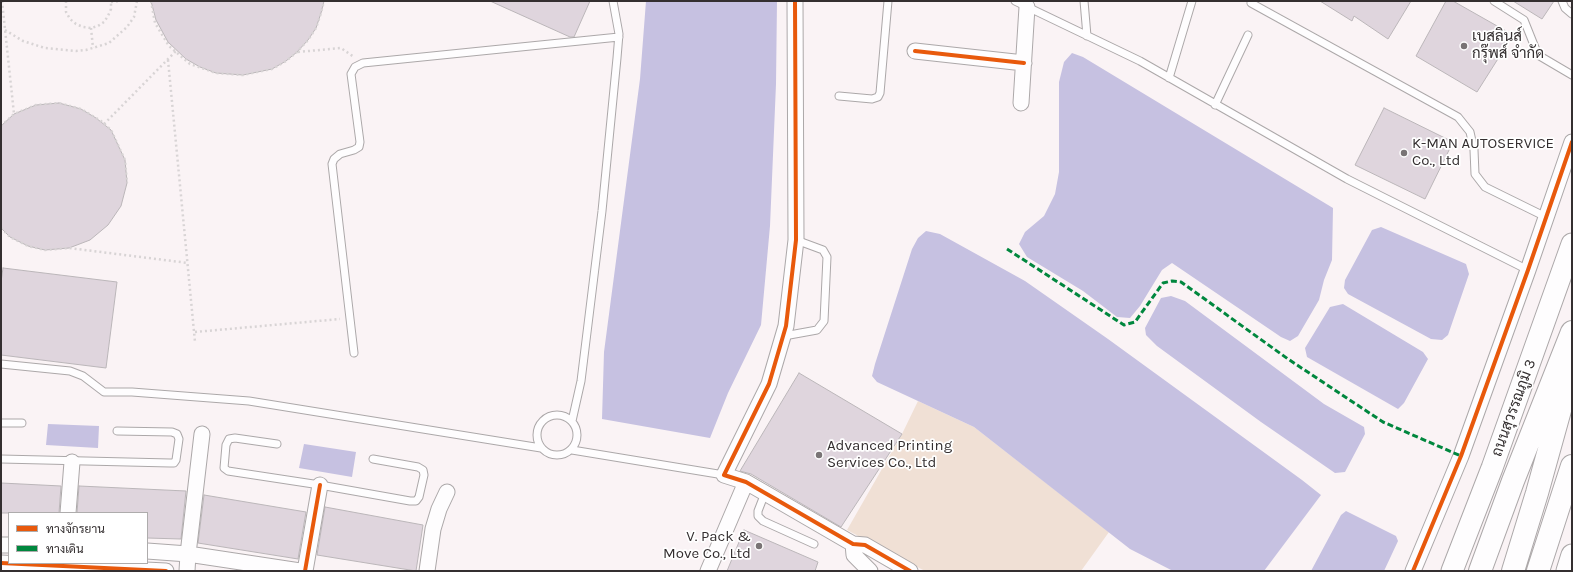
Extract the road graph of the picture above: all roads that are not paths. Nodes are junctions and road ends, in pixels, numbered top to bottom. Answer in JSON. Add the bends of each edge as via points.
{"nodes":[{"id":1,"x":613,"y":1,"type":"edge"},
{"id":2,"x":795,"y":1,"type":"edge"},
{"id":3,"x":888,"y":1,"type":"edge"},
{"id":4,"x":1084,"y":1,"type":"edge"},
{"id":5,"x":1192,"y":1,"type":"edge"},
{"id":6,"x":1494,"y":1,"type":"edge"},
{"id":7,"x":1562,"y":1,"type":"edge"},
{"id":8,"x":1250,"y":3,"type":"dead end"},
{"id":9,"x":1021,"y":4,"type":"edge"},
{"id":10,"x":1572,"y":14,"type":"edge"},
{"id":11,"x":1248,"y":35,"type":"dead end"},
{"id":12,"x":1087,"y":36,"type":"junction"},
{"id":13,"x":619,"y":37,"type":"junction"},
{"id":14,"x":915,"y":50,"type":"dead end"},
{"id":15,"x":1024,"y":63,"type":"junction"},
{"id":16,"x":1572,"y":75,"type":"edge"},
{"id":17,"x":1169,"y":78,"type":"junction"},
{"id":18,"x":839,"y":96,"type":"dead end"},
{"id":19,"x":1021,"y":103,"type":"dead end"},
{"id":20,"x":1215,"y":105,"type":"junction"},
{"id":21,"x":1572,"y":142,"type":"edge"},
{"id":22,"x":1546,"y":217,"type":"junction"},
{"id":23,"x":796,"y":240,"type":"junction"},
{"id":24,"x":1572,"y":244,"type":"edge"},
{"id":25,"x":1528,"y":270,"type":"junction"},
{"id":26,"x":1572,"y":332,"type":"edge"},
{"id":27,"x":784,"y":336,"type":"junction"},
{"id":28,"x":354,"y":352,"type":"dead end"},
{"id":29,"x":1,"y":364,"type":"edge"},
{"id":30,"x":1572,"y":367,"type":"edge"},
{"id":31,"x":572,"y":421,"type":"junction"},
{"id":32,"x":1,"y":423,"type":"edge"},
{"id":33,"x":22,"y":423,"type":"dead end"},
{"id":34,"x":117,"y":431,"type":"dead end"},
{"id":35,"x":202,"y":434,"type":"dead end"},
{"id":36,"x":277,"y":444,"type":"dead end"},
{"id":37,"x":541,"y":448,"type":"junction"},
{"id":38,"x":572,"y":450,"type":"junction"},
{"id":39,"x":1,"y":459,"type":"edge"},
{"id":40,"x":373,"y":459,"type":"dead end"},
{"id":41,"x":72,"y":462,"type":"junction"},
{"id":42,"x":1572,"y":466,"type":"edge"},
{"id":43,"x":724,"y":475,"type":"junction"},
{"id":44,"x":746,"y":482,"type":"junction"},
{"id":45,"x":320,"y":485,"type":"junction"},
{"id":46,"x":447,"y":492,"type":"dead end"},
{"id":47,"x":765,"y":493,"type":"junction"},
{"id":48,"x":68,"y":512,"type":"edge"},
{"id":49,"x":814,"y":544,"type":"dead end"},
{"id":50,"x":853,"y":544,"type":"junction"},
{"id":51,"x":148,"y":551,"type":"edge"},
{"id":52,"x":188,"y":554,"type":"junction"},
{"id":53,"x":1572,"y":555,"type":"edge"},
{"id":54,"x":66,"y":564,"type":"edge"},
{"id":55,"x":1540,"y":567,"type":"edge"},
{"id":56,"x":166,"y":571,"type":"edge"},
{"id":57,"x":187,"y":571,"type":"edge"},
{"id":58,"x":300,"y":571,"type":"edge"},
{"id":59,"x":304,"y":571,"type":"edge"},
{"id":60,"x":427,"y":571,"type":"edge"},
{"id":61,"x":708,"y":571,"type":"edge"},
{"id":62,"x":870,"y":571,"type":"edge"},
{"id":63,"x":910,"y":571,"type":"edge"},
{"id":64,"x":1414,"y":571,"type":"edge"},
{"id":65,"x":1452,"y":571,"type":"edge"},
{"id":66,"x":1480,"y":571,"type":"edge"},
{"id":67,"x":1513,"y":571,"type":"edge"},
{"id":68,"x":1567,"y":571,"type":"edge"}],
"edges":[{"from":1,"to":13,"type":"lane"},
{"from":2,"to":23,"type":"street"},
{"from":3,"to":18,"type":"lane","via":[[878,97],[872,99]]},
{"from":4,"to":12,"type":"lane"},
{"from":5,"to":17,"type":"lane"},
{"from":6,"to":16,"type":"lane","via":[[1524,20],[1538,56]]},
{"from":7,"to":10,"type":"lane"},
{"from":8,"to":22,"type":"lane","via":[[1458,117],[1470,132],[1475,174],[1485,187]]},
{"from":9,"to":12,"type":"lane"},
{"from":9,"to":15,"type":"street"},
{"from":11,"to":20,"type":"lane"},
{"from":12,"to":17,"type":"lane"},
{"from":13,"to":28,"type":"lane","via":[[363,63],[355,67],[351,74],[359,147],[340,154],[332,164]]},
{"from":13,"to":31,"type":"lane","via":[[602,211],[581,382]]},
{"from":14,"to":15,"type":"street"},
{"from":15,"to":19,"type":"street"},
{"from":17,"to":20,"type":"lane"},
{"from":20,"to":25,"type":"lane","via":[[1347,179]]},
{"from":21,"to":22,"type":"street"},
{"from":22,"to":25,"type":"street"},
{"from":23,"to":27,"type":"street"},
{"from":23,"to":27,"type":"lane","via":[[823,250],[827,257],[824,321],[817,330]]},
{"from":24,"to":65,"type":"main road","name":"ถนนสุวรรณภูมิ 3","via":[[1492,468]]},
{"from":25,"to":64,"type":"street","via":[[1461,456]]},
{"from":26,"to":66,"type":"highway"},
{"from":27,"to":43,"type":"street","via":[[769,384]]},
{"from":29,"to":37,"type":"lane","via":[[70,371],[83,376],[100,390],[107,392],[249,401]]},
{"from":30,"to":67,"type":"highway","via":[[1538,493]]},
{"from":31,"to":37,"type":"lane","via":[[560,415],[553,415],[541,422],[537,435]]},
{"from":31,"to":38,"type":"lane","via":[[578,432],[576,445]]},
{"from":32,"to":33,"type":"lane"},
{"from":34,"to":41,"type":"lane","via":[[177,434],[176,460],[174,463]]},
{"from":35,"to":52,"type":"street"},
{"from":36,"to":45,"type":"lane","via":[[229,439],[224,468],[228,471]]},
{"from":37,"to":38,"type":"lane","via":[[553,455],[566,454]]},
{"from":38,"to":43,"type":"lane"},
{"from":39,"to":41,"type":"lane"},
{"from":40,"to":45,"type":"lane","via":[[418,467],[422,470],[424,474],[420,497],[416,501],[410,501]]},
{"from":41,"to":48,"type":"street"},
{"from":42,"to":55,"type":"highway"},
{"from":43,"to":44,"type":"street"},
{"from":44,"to":47,"type":"street"},
{"from":44,"to":61,"type":"street"},
{"from":45,"to":59,"type":"street"},
{"from":46,"to":60,"type":"street","via":[[433,529]]},
{"from":47,"to":49,"type":"lane","via":[[758,516],[763,521]]},
{"from":47,"to":50,"type":"street"},
{"from":50,"to":62,"type":"street","via":[[854,555]]},
{"from":50,"to":63,"type":"street","via":[[865,545]]},
{"from":51,"to":52,"type":"street"},
{"from":52,"to":57,"type":"street"},
{"from":52,"to":58,"type":"street"},
{"from":53,"to":68,"type":"main road"},
{"from":54,"to":56,"type":"street"}]}
